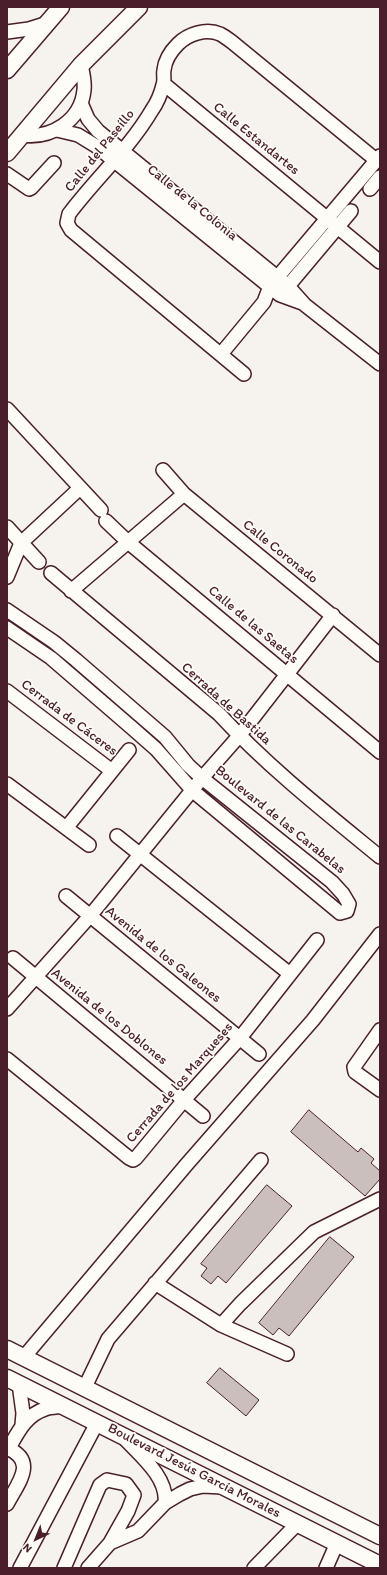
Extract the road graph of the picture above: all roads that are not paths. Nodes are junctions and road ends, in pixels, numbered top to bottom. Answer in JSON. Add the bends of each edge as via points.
{"nodes":[{"id":1,"x":61,"y":7,"type":"edge"},
{"id":2,"x":139,"y":7,"type":"edge"},
{"id":3,"x":45,"y":24,"type":"junction"},
{"id":4,"x":7,"y":32,"type":"edge"},
{"id":5,"x":81,"y":65,"type":"junction"},
{"id":6,"x":7,"y":70,"type":"edge"},
{"id":7,"x":164,"y":84,"type":"junction"},
{"id":8,"x":81,"y":103,"type":"junction"},
{"id":9,"x":57,"y":130,"type":"junction"},
{"id":10,"x":22,"y":135,"type":"junction"},
{"id":11,"x":7,"y":153,"type":"edge"},
{"id":12,"x":119,"y":156,"type":"junction"},
{"id":13,"x":378,"y":158,"type":"edge"},
{"id":14,"x":54,"y":163,"type":"dead end"},
{"id":15,"x":7,"y":174,"type":"edge"},
{"id":16,"x":380,"y":177,"type":"edge"},
{"id":17,"x":370,"y":189,"type":"dead end"},
{"id":18,"x":351,"y":211,"type":"dead end"},
{"id":19,"x":327,"y":218,"type":"junction"},
{"id":20,"x":338,"y":227,"type":"junction"},
{"id":21,"x":380,"y":262,"type":"edge"},
{"id":22,"x":279,"y":286,"type":"junction"},
{"id":23,"x":221,"y":354,"type":"junction"},
{"id":24,"x":380,"y":364,"type":"edge"},
{"id":25,"x":244,"y":374,"type":"dead end"},
{"id":26,"x":7,"y":409,"type":"edge"},
{"id":27,"x":163,"y":470,"type":"dead end"},
{"id":28,"x":80,"y":488,"type":"junction"},
{"id":29,"x":184,"y":494,"type":"junction"},
{"id":30,"x":7,"y":527,"type":"edge"},
{"id":31,"x":128,"y":542,"type":"junction"},
{"id":32,"x":21,"y":543,"type":"junction"},
{"id":33,"x":39,"y":562,"type":"dead end"},
{"id":34,"x":51,"y":574,"type":"dead end"},
{"id":35,"x":7,"y":576,"type":"edge"},
{"id":36,"x":71,"y":591,"type":"junction"},
{"id":37,"x":7,"y":610,"type":"edge"},
{"id":38,"x":332,"y":615,"type":"junction"},
{"id":39,"x":7,"y":628,"type":"edge"},
{"id":40,"x":380,"y":655,"type":"edge"},
{"id":41,"x":287,"y":674,"type":"junction"},
{"id":42,"x":7,"y":691,"type":"edge"},
{"id":43,"x":239,"y":736,"type":"junction"},
{"id":44,"x":128,"y":750,"type":"dead end"},
{"id":45,"x":380,"y":752,"type":"edge"},
{"id":46,"x":112,"y":771,"type":"junction"},
{"id":47,"x":202,"y":778,"type":"junction"},
{"id":48,"x":7,"y":784,"type":"edge"},
{"id":49,"x":193,"y":791,"type":"junction"},
{"id":50,"x":67,"y":827,"type":"junction"},
{"id":51,"x":117,"y":836,"type":"dead end"},
{"id":52,"x":89,"y":845,"type":"dead end"},
{"id":53,"x":140,"y":856,"type":"junction"},
{"id":54,"x":380,"y":857,"type":"edge"},
{"id":55,"x":66,"y":896,"type":"dead end"},
{"id":56,"x":90,"y":916,"type":"junction"},
{"id":57,"x":380,"y":934,"type":"edge"},
{"id":58,"x":317,"y":940,"type":"dead end"},
{"id":59,"x":12,"y":958,"type":"dead end"},
{"id":60,"x":290,"y":974,"type":"junction"},
{"id":61,"x":35,"y":977,"type":"junction"},
{"id":62,"x":7,"y":1009,"type":"edge"},
{"id":63,"x":380,"y":1030,"type":"edge"},
{"id":64,"x":240,"y":1038,"type":"junction"},
{"id":65,"x":259,"y":1054,"type":"dead end"},
{"id":66,"x":7,"y":1059,"type":"edge"},
{"id":67,"x":380,"y":1090,"type":"edge"},
{"id":68,"x":184,"y":1100,"type":"junction"},
{"id":69,"x":203,"y":1116,"type":"dead end"},
{"id":70,"x":261,"y":1160,"type":"dead end"},
{"id":71,"x":380,"y":1199,"type":"edge"},
{"id":72,"x":155,"y":1283,"type":"junction"},
{"id":73,"x":221,"y":1325,"type":"junction"},
{"id":74,"x":7,"y":1349,"type":"edge"},
{"id":75,"x":287,"y":1354,"type":"dead end"},
{"id":76,"x":24,"y":1357,"type":"junction"},
{"id":77,"x":13,"y":1381,"type":"edge"},
{"id":78,"x":85,"y":1387,"type":"junction"},
{"id":79,"x":64,"y":1406,"type":"junction"},
{"id":80,"x":97,"y":1423,"type":"junction"},
{"id":81,"x":22,"y":1424,"type":"junction"},
{"id":82,"x":122,"y":1436,"type":"junction"},
{"id":83,"x":8,"y":1448,"type":"edge"},
{"id":84,"x":226,"y":1487,"type":"junction"},
{"id":85,"x":165,"y":1503,"type":"junction"},
{"id":86,"x":7,"y":1504,"type":"edge"},
{"id":87,"x":298,"y":1523,"type":"junction"},
{"id":88,"x":380,"y":1536,"type":"edge"},
{"id":89,"x":110,"y":1543,"type":"junction"},
{"id":90,"x":337,"y":1543,"type":"junction"},
{"id":91,"x":380,"y":1565,"type":"edge"},
{"id":92,"x":20,"y":1568,"type":"edge"},
{"id":93,"x":64,"y":1568,"type":"edge"},
{"id":94,"x":88,"y":1568,"type":"edge"},
{"id":95,"x":254,"y":1568,"type":"edge"},
{"id":96,"x":326,"y":1568,"type":"edge"}],
"edges":[{"from":1,"to":3,"type":"main road"},
{"from":2,"to":5,"type":"main road"},
{"from":3,"to":4,"type":"street"},
{"from":3,"to":6,"type":"main road"},
{"from":5,"to":8,"type":"street","via":[[84,91]]},
{"from":5,"to":10,"type":"main road"},
{"from":7,"to":12,"type":"street","name":"Calle del Paseíllo","via":[[154,108]]},
{"from":7,"to":13,"type":"street","name":"Calle del Paseíllo","via":[[166,60],[178,42],[194,33],[210,31],[219,34]]},
{"from":7,"to":19,"type":"street","name":"Calle Estandartes"},
{"from":8,"to":9,"type":"street","via":[[72,119]]},
{"from":8,"to":12,"type":"street","name":"Calle de la Colonia","via":[[92,125]]},
{"from":9,"to":10,"type":"street","via":[[40,136]]},
{"from":9,"to":12,"type":"street","name":"Calle de la Colonia","via":[[78,135]]},
{"from":10,"to":11,"type":"main road"},
{"from":12,"to":22,"type":"street","name":"Calle de la Colonia"},
{"from":12,"to":23,"type":"street","name":"Calle del Paseíllo","via":[[69,214],[68,227]]},
{"from":13,"to":19,"type":"street"},
{"from":14,"to":15,"type":"street","via":[[29,189]]},
{"from":16,"to":17,"type":"street"},
{"from":18,"to":20,"type":"street"},
{"from":19,"to":20,"type":"street","name":"Calle Estandartes"},
{"from":19,"to":22,"type":"street"},
{"from":20,"to":21,"type":"street","name":"Calle Estandartes"},
{"from":20,"to":22,"type":"street"},
{"from":22,"to":23,"type":"street"},
{"from":22,"to":24,"type":"street","name":"Calle de la Colonia"},
{"from":23,"to":25,"type":"street","name":"Calle del Paseíllo"},
{"from":26,"to":28,"type":"street"},
{"from":27,"to":29,"type":"street","name":"Calle Coronado"},
{"from":28,"to":31,"type":"street","name":"Calle de las Saetas"},
{"from":28,"to":32,"type":"street"},
{"from":29,"to":31,"type":"street"},
{"from":29,"to":38,"type":"street","name":"Calle Coronado"},
{"from":30,"to":32,"type":"street"},
{"from":31,"to":36,"type":"street"},
{"from":31,"to":41,"type":"street","name":"Calle de las Saetas"},
{"from":32,"to":33,"type":"street"},
{"from":32,"to":35,"type":"street"},
{"from":34,"to":36,"type":"street","name":"Cerrada de Bastida"},
{"from":36,"to":43,"type":"street","name":"Cerrada de Bastida","via":[[219,714]]},
{"from":37,"to":47,"type":"street","name":"Boulevard de las Carabelas","via":[[54,642],[88,670],[165,737]]},
{"from":38,"to":40,"type":"street","name":"Calle Coronado"},
{"from":38,"to":41,"type":"street"},
{"from":39,"to":49,"type":"street","name":"Boulevard de las Carabelas","via":[[50,658],[131,727],[156,749]]},
{"from":41,"to":43,"type":"street"},
{"from":41,"to":45,"type":"street","name":"Calle de las Saetas"},
{"from":42,"to":46,"type":"street","name":"Cerrada de Cáceres"},
{"from":43,"to":47,"type":"street"},
{"from":43,"to":54,"type":"street","name":"Cerrada de Bastida","via":[[298,790]]},
{"from":44,"to":46,"type":"street","name":"Cerrada de Cáceres"},
{"from":46,"to":50,"type":"street","name":"Cerrada de Cáceres"},
{"from":47,"to":49,"type":"street"},
{"from":47,"to":49,"type":"street","name":"Boulevard de las Carabelas","via":[[332,882],[349,904],[347,911],[340,913]]},
{"from":48,"to":50,"type":"street"},
{"from":49,"to":53,"type":"street"},
{"from":50,"to":52,"type":"street"},
{"from":51,"to":53,"type":"street"},
{"from":53,"to":56,"type":"street"},
{"from":53,"to":60,"type":"street"},
{"from":55,"to":56,"type":"street","name":"Avenida de los Galeones"},
{"from":56,"to":61,"type":"street"},
{"from":56,"to":64,"type":"street","name":"Avenida de los Galeones"},
{"from":57,"to":76,"type":"street","via":[[313,1020]]},
{"from":58,"to":60,"type":"street","name":"Cerrada de los Marqueses"},
{"from":59,"to":61,"type":"street","name":"Avenida de los Doblones"},
{"from":60,"to":64,"type":"street","name":"Cerrada de los Marqueses"},
{"from":61,"to":62,"type":"street"},
{"from":61,"to":68,"type":"street","name":"Avenida de los Doblones"},
{"from":63,"to":67,"type":"street","via":[[354,1067],[355,1072]]},
{"from":64,"to":65,"type":"street","name":"Avenida de los Galeones"},
{"from":64,"to":68,"type":"street","name":"Cerrada de los Marqueses"},
{"from":66,"to":68,"type":"street","name":"Cerrada de los Marqueses","via":[[133,1160]]},
{"from":68,"to":69,"type":"street","name":"Avenida de los Doblones"},
{"from":70,"to":72,"type":"street"},
{"from":71,"to":73,"type":"street","via":[[314,1232]]},
{"from":72,"to":73,"type":"street"},
{"from":72,"to":78,"type":"street","via":[[108,1338]]},
{"from":73,"to":75,"type":"street"},
{"from":74,"to":76,"type":"main road","name":"Boulevard Jesús García Morales"},
{"from":76,"to":78,"type":"main road","name":"Boulevard Jesús García Morales"},
{"from":77,"to":79,"type":"main road","name":"Boulevard Jesús García Morales"},
{"from":77,"to":81,"type":"street","via":[[23,1413]]},
{"from":78,"to":88,"type":"main road","name":"Boulevard Jesús García Morales"},
{"from":79,"to":80,"type":"main road","name":"Boulevard Jesús García Morales"},
{"from":79,"to":81,"type":"street","via":[[45,1409]]},
{"from":80,"to":82,"type":"main road","name":"Boulevard Jesús García Morales"},
{"from":80,"to":92,"type":"street"},
{"from":81,"to":83,"type":"street"},
{"from":82,"to":84,"type":"main road","name":"Boulevard Jesús García Morales"},
{"from":82,"to":85,"type":"street","via":[[156,1475],[163,1486]]},
{"from":83,"to":86,"type":"street","via":[[22,1458],[25,1466]]},
{"from":84,"to":85,"type":"street","via":[[203,1486],[190,1489]]},
{"from":84,"to":87,"type":"main road","name":"Boulevard Jesús García Morales"},
{"from":85,"to":89,"type":"street","via":[[138,1531]]},
{"from":87,"to":90,"type":"main road","name":"Boulevard Jesús García Morales"},
{"from":87,"to":95,"type":"street"},
{"from":89,"to":93,"type":"street","via":[[134,1495],[126,1484],[107,1480],[100,1485]]},
{"from":89,"to":94,"type":"street"},
{"from":90,"to":91,"type":"main road","name":"Boulevard Jesús García Morales"},
{"from":90,"to":96,"type":"street"}]}
